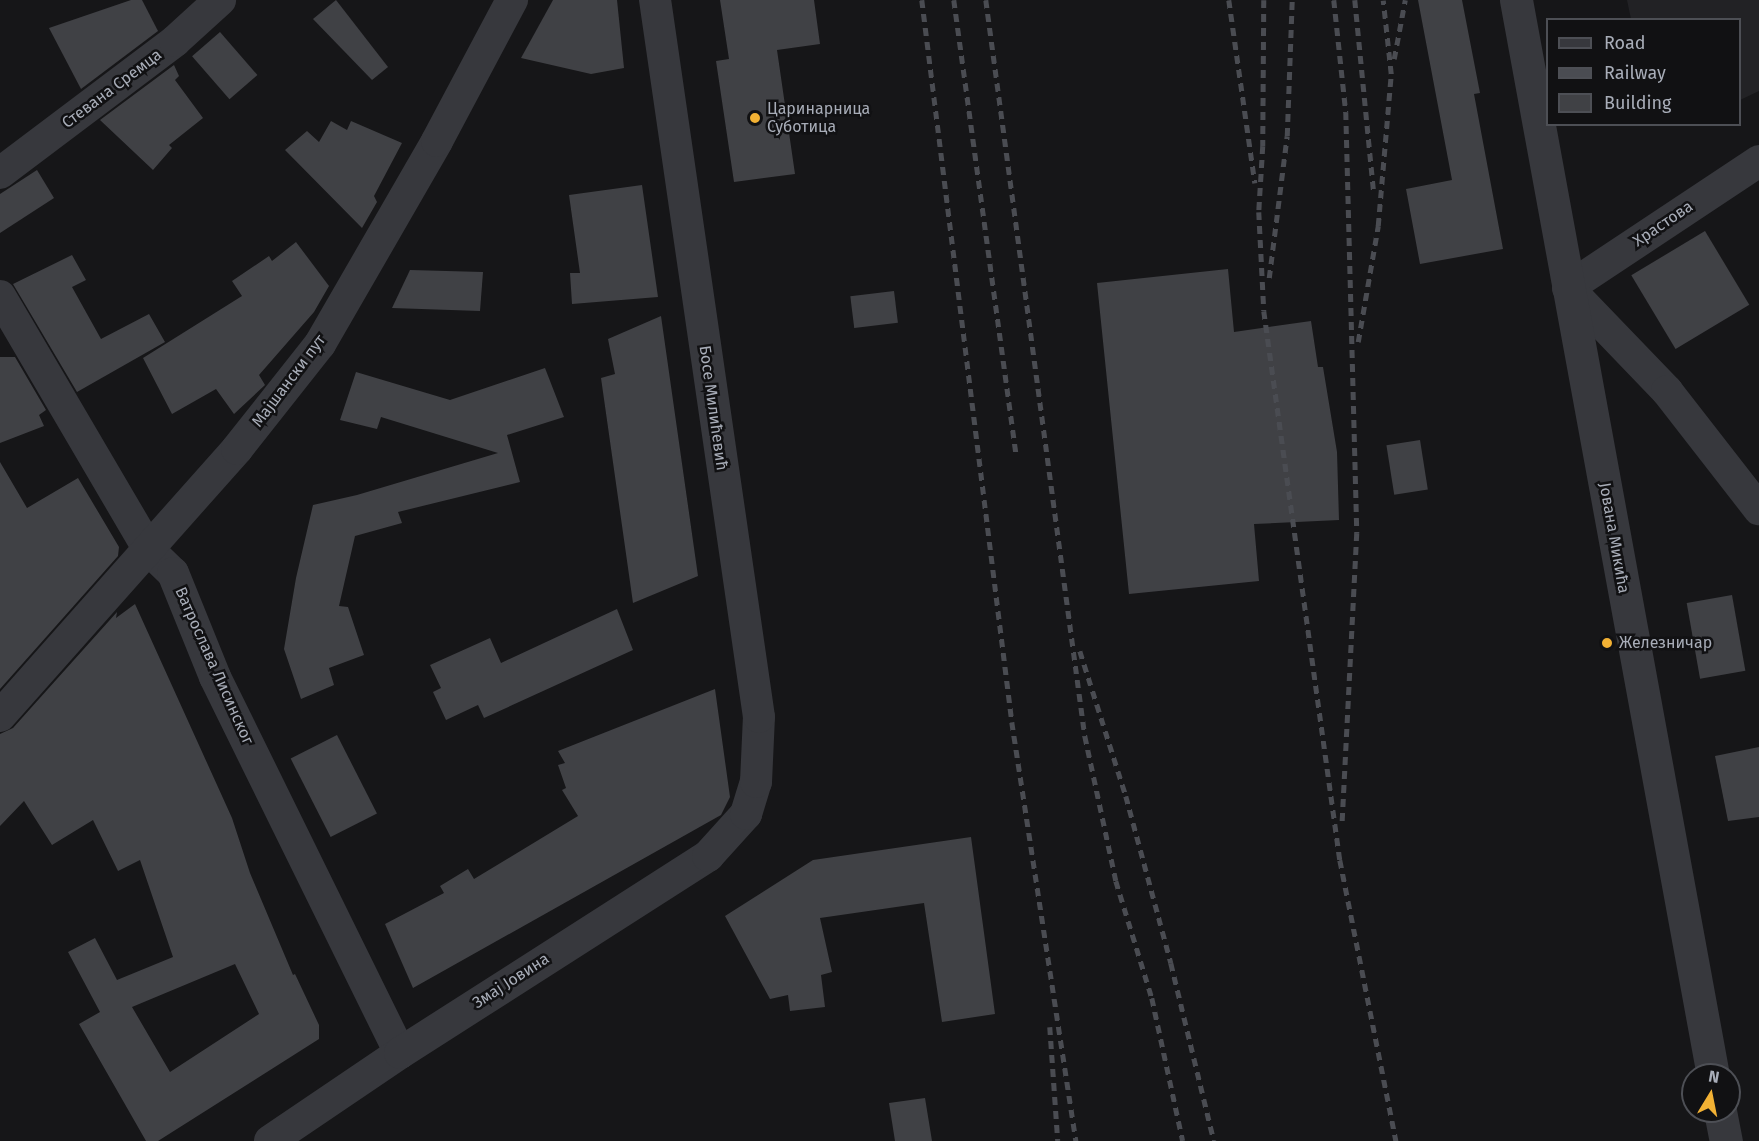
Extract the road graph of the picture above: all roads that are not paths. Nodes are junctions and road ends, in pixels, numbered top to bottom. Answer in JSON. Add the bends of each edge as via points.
{"nodes":[{"id":1,"x":220,"y":0,"type":"edge"},
{"id":2,"x":512,"y":0,"type":"edge"},
{"id":3,"x":655,"y":0,"type":"edge"},
{"id":4,"x":1516,"y":0,"type":"edge"},
{"id":5,"x":1759,"y":161,"type":"edge"},
{"id":6,"x":0,"y":173,"type":"edge"},
{"id":7,"x":1568,"y":288,"type":"junction"},
{"id":8,"x":0,"y":296,"type":"edge"},
{"id":9,"x":1759,"y":508,"type":"edge"},
{"id":10,"x":150,"y":550,"type":"junction"},
{"id":11,"x":0,"y":716,"type":"edge"},
{"id":12,"x":746,"y":814,"type":"joint"},
{"id":13,"x":400,"y":1053,"type":"junction"},
{"id":14,"x":1711,"y":1063,"type":"edge"},
{"id":15,"x":1722,"y":1123,"type":"edge"},
{"id":16,"x":270,"y":1141,"type":"edge"},
{"id":17,"x":1726,"y":1141,"type":"edge"}],
"edges":[{"from":1,"to":6,"type":"street","name":"Стевана Сремца","via":[[175,41]]},
{"from":2,"to":10,"type":"street","name":"Мајшански пут","via":[[437,141],[320,344]]},
{"from":3,"to":12,"type":"street","name":"Босе Милићевић","via":[[759,717],[756,782]]},
{"from":4,"to":7,"type":"street","name":"Јована Микића"},
{"from":5,"to":7,"type":"street","name":"Храстова"},
{"from":7,"to":9,"type":"street","via":[[1667,391]]},
{"from":7,"to":14,"type":"street","name":"Јована Микића"},
{"from":8,"to":10,"type":"street","name":"Ватрослава Лисинског"},
{"from":10,"to":11,"type":"street","name":"Мајшански пут"},
{"from":10,"to":13,"type":"street","name":"Ватрослава Лисинског","via":[[173,573],[215,677]]},
{"from":12,"to":13,"type":"street","name":"Змај Јовина","via":[[708,856]]},
{"from":13,"to":16,"type":"street","name":"Змај Јовина"},
{"from":15,"to":17,"type":"street"}]}
